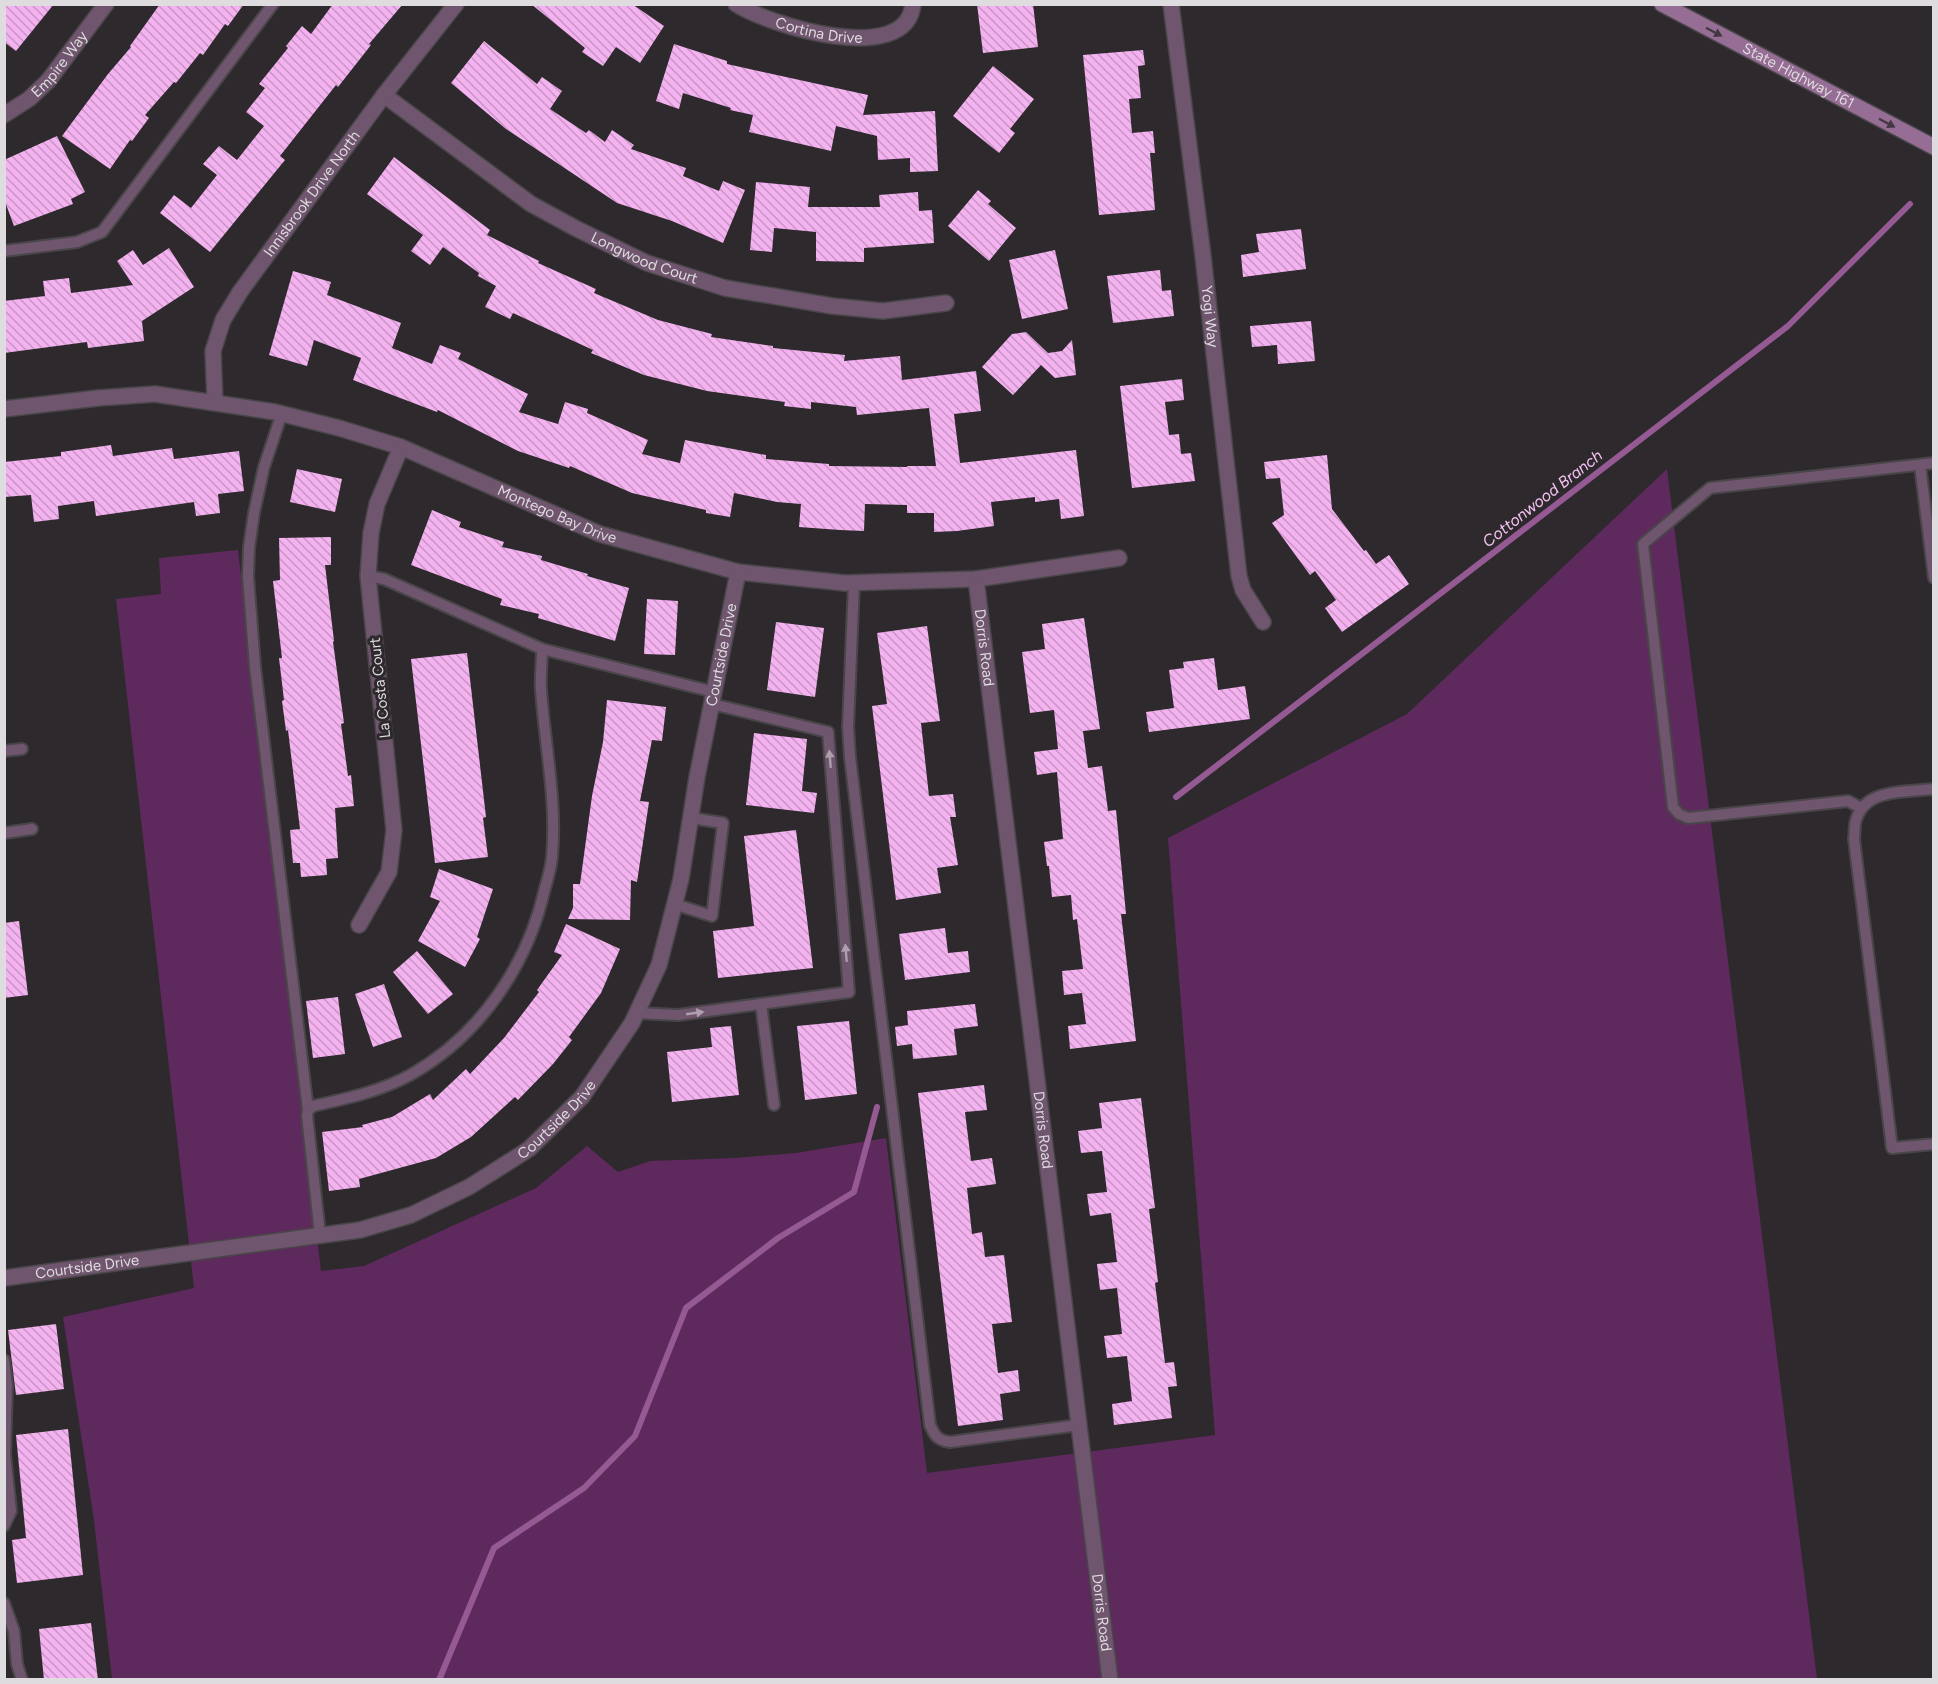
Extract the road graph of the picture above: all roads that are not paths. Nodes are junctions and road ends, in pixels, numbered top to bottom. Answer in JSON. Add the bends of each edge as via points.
{"nodes":[{"id":1,"x":106,"y":4,"type":"edge"},
{"id":2,"x":273,"y":4,"type":"edge"},
{"id":3,"x":456,"y":4,"type":"edge"},
{"id":4,"x":736,"y":4,"type":"edge"},
{"id":5,"x":914,"y":4,"type":"edge"},
{"id":6,"x":1171,"y":4,"type":"edge"},
{"id":7,"x":1662,"y":4,"type":"edge"},
{"id":8,"x":384,"y":95,"type":"junction"},
{"id":9,"x":4,"y":115,"type":"edge"},
{"id":10,"x":1934,"y":147,"type":"edge"},
{"id":11,"x":4,"y":251,"type":"edge"},
{"id":12,"x":946,"y":303,"type":"dead end"},
{"id":13,"x":215,"y":402,"type":"junction"},
{"id":14,"x":4,"y":409,"type":"edge"},
{"id":15,"x":282,"y":413,"type":"junction"},
{"id":16,"x":401,"y":447,"type":"junction"},
{"id":17,"x":1934,"y":463,"type":"edge"},
{"id":18,"x":1920,"y":465,"type":"junction"},
{"id":19,"x":1119,"y":558,"type":"dead end"},
{"id":20,"x":738,"y":572,"type":"junction"},
{"id":21,"x":368,"y":576,"type":"junction"},
{"id":22,"x":1934,"y":578,"type":"edge"},
{"id":23,"x":976,"y":579,"type":"junction"},
{"id":24,"x":854,"y":583,"type":"junction"},
{"id":25,"x":1263,"y":622,"type":"dead end"},
{"id":26,"x":542,"y":649,"type":"junction"},
{"id":27,"x":713,"y":698,"type":"junction"},
{"id":28,"x":22,"y":749,"type":"dead end"},
{"id":29,"x":4,"y":751,"type":"edge"},
{"id":30,"x":1934,"y":789,"type":"edge"},
{"id":31,"x":1861,"y":808,"type":"junction"},
{"id":32,"x":691,"y":818,"type":"junction"},
{"id":33,"x":32,"y":830,"type":"dead end"},
{"id":34,"x":4,"y":833,"type":"edge"},
{"id":35,"x":674,"y":904,"type":"junction"},
{"id":36,"x":359,"y":925,"type":"dead end"},
{"id":37,"x":761,"y":1004,"type":"junction"},
{"id":38,"x":637,"y":1012,"type":"junction"},
{"id":39,"x":774,"y":1105,"type":"dead end"},
{"id":40,"x":308,"y":1110,"type":"junction"},
{"id":41,"x":1934,"y":1144,"type":"edge"},
{"id":42,"x":320,"y":1235,"type":"junction"},
{"id":43,"x":4,"y":1278,"type":"edge"},
{"id":44,"x":4,"y":1360,"type":"edge"},
{"id":45,"x":1079,"y":1425,"type":"junction"},
{"id":46,"x":4,"y":1526,"type":"edge"},
{"id":47,"x":4,"y":1603,"type":"edge"},
{"id":48,"x":17,"y":1664,"type":"junction"},
{"id":49,"x":4,"y":1665,"type":"edge"},
{"id":50,"x":22,"y":1680,"type":"edge"},
{"id":51,"x":1110,"y":1680,"type":"edge"}],
"edges":[{"from":1,"to":9,"type":"street","name":"Empire Way","via":[[48,81]]},
{"from":2,"to":11,"type":"lane","via":[[102,232],[77,242]]},
{"from":3,"to":8,"type":"street","name":"Innisbrook Drive North"},
{"from":4,"to":5,"type":"street","name":"Cortina Drive","via":[[782,25],[824,35],[872,39],[902,28]]},
{"from":6,"to":25,"type":"street","name":"Yogi Way","via":[[1239,576]]},
{"from":7,"to":10,"type":"main road","name":"State Highway 161","one_way":true},
{"from":8,"to":12,"type":"street","name":"Longwood Court","via":[[531,204],[647,263],[725,288],[832,306],[883,311]]},
{"from":8,"to":13,"type":"street","name":"Innisbrook Drive North","via":[[223,320],[213,351]]},
{"from":13,"to":14,"type":"street","name":"Montego Bay Drive","via":[[155,394]]},
{"from":13,"to":15,"type":"street","name":"Montego Bay Drive"},
{"from":15,"to":16,"type":"street","name":"Montego Bay Drive"},
{"from":15,"to":40,"type":"lane","via":[[254,513],[248,576],[255,667]]},
{"from":16,"to":20,"type":"street","name":"Montego Bay Drive","via":[[600,534]]},
{"from":16,"to":21,"type":"street","name":"La Costa Court","via":[[377,504],[370,533]]},
{"from":17,"to":18,"type":"lane"},
{"from":18,"to":22,"type":"lane"},
{"from":18,"to":31,"type":"lane","via":[[1710,488],[1643,544],[1673,807],[1688,818],[1848,801]]},
{"from":19,"to":23,"type":"street","name":"Montego Bay Drive"},
{"from":20,"to":24,"type":"street","name":"Montego Bay Drive"},
{"from":20,"to":27,"type":"street","name":"Courtside Drive"},
{"from":21,"to":26,"type":"lane","via":[[384,579]]},
{"from":21,"to":36,"type":"street","name":"La Costa Court","via":[[394,830],[389,872]]},
{"from":23,"to":24,"type":"street","name":"Montego Bay Drive"},
{"from":23,"to":45,"type":"street","name":"Dorris Road"},
{"from":24,"to":45,"type":"lane","via":[[850,757],[930,1425],[935,1436],[950,1442]]},
{"from":26,"to":27,"type":"lane"},
{"from":26,"to":40,"type":"lane","via":[[541,688],[553,806],[552,858],[542,905],[527,946],[501,992],[474,1025],[440,1056],[380,1088]]},
{"from":27,"to":32,"type":"street","name":"Courtside Drive"},
{"from":37,"to":27,"type":"lane","one_way":true,"via":[[849,992],[828,732]]},
{"from":28,"to":29,"type":"lane"},
{"from":30,"to":31,"type":"lane","via":[[1882,795]]},
{"from":31,"to":41,"type":"lane","via":[[1855,820],[1854,838],[1892,1148]]},
{"from":32,"to":35,"type":"street","name":"Courtside Drive"},
{"from":32,"to":35,"type":"lane","via":[[723,823],[712,916]]},
{"from":33,"to":34,"type":"lane"},
{"from":35,"to":38,"type":"street","name":"Courtside Drive","via":[[659,965]]},
{"from":38,"to":37,"type":"lane","one_way":true,"via":[[678,1016]]},
{"from":37,"to":39,"type":"lane"},
{"from":38,"to":42,"type":"street","name":"Courtside Drive","via":[[582,1097],[529,1149],[469,1187],[411,1215],[360,1230]]},
{"from":40,"to":42,"type":"lane"},
{"from":42,"to":43,"type":"street","name":"Courtside Drive"},
{"from":44,"to":46,"type":"lane","via":[[5,1454],[11,1511]]},
{"from":45,"to":51,"type":"street","name":"Dorris Road"},
{"from":47,"to":48,"type":"lane","via":[[14,1631]]},
{"from":48,"to":49,"type":"lane"},
{"from":48,"to":50,"type":"lane"}]}
